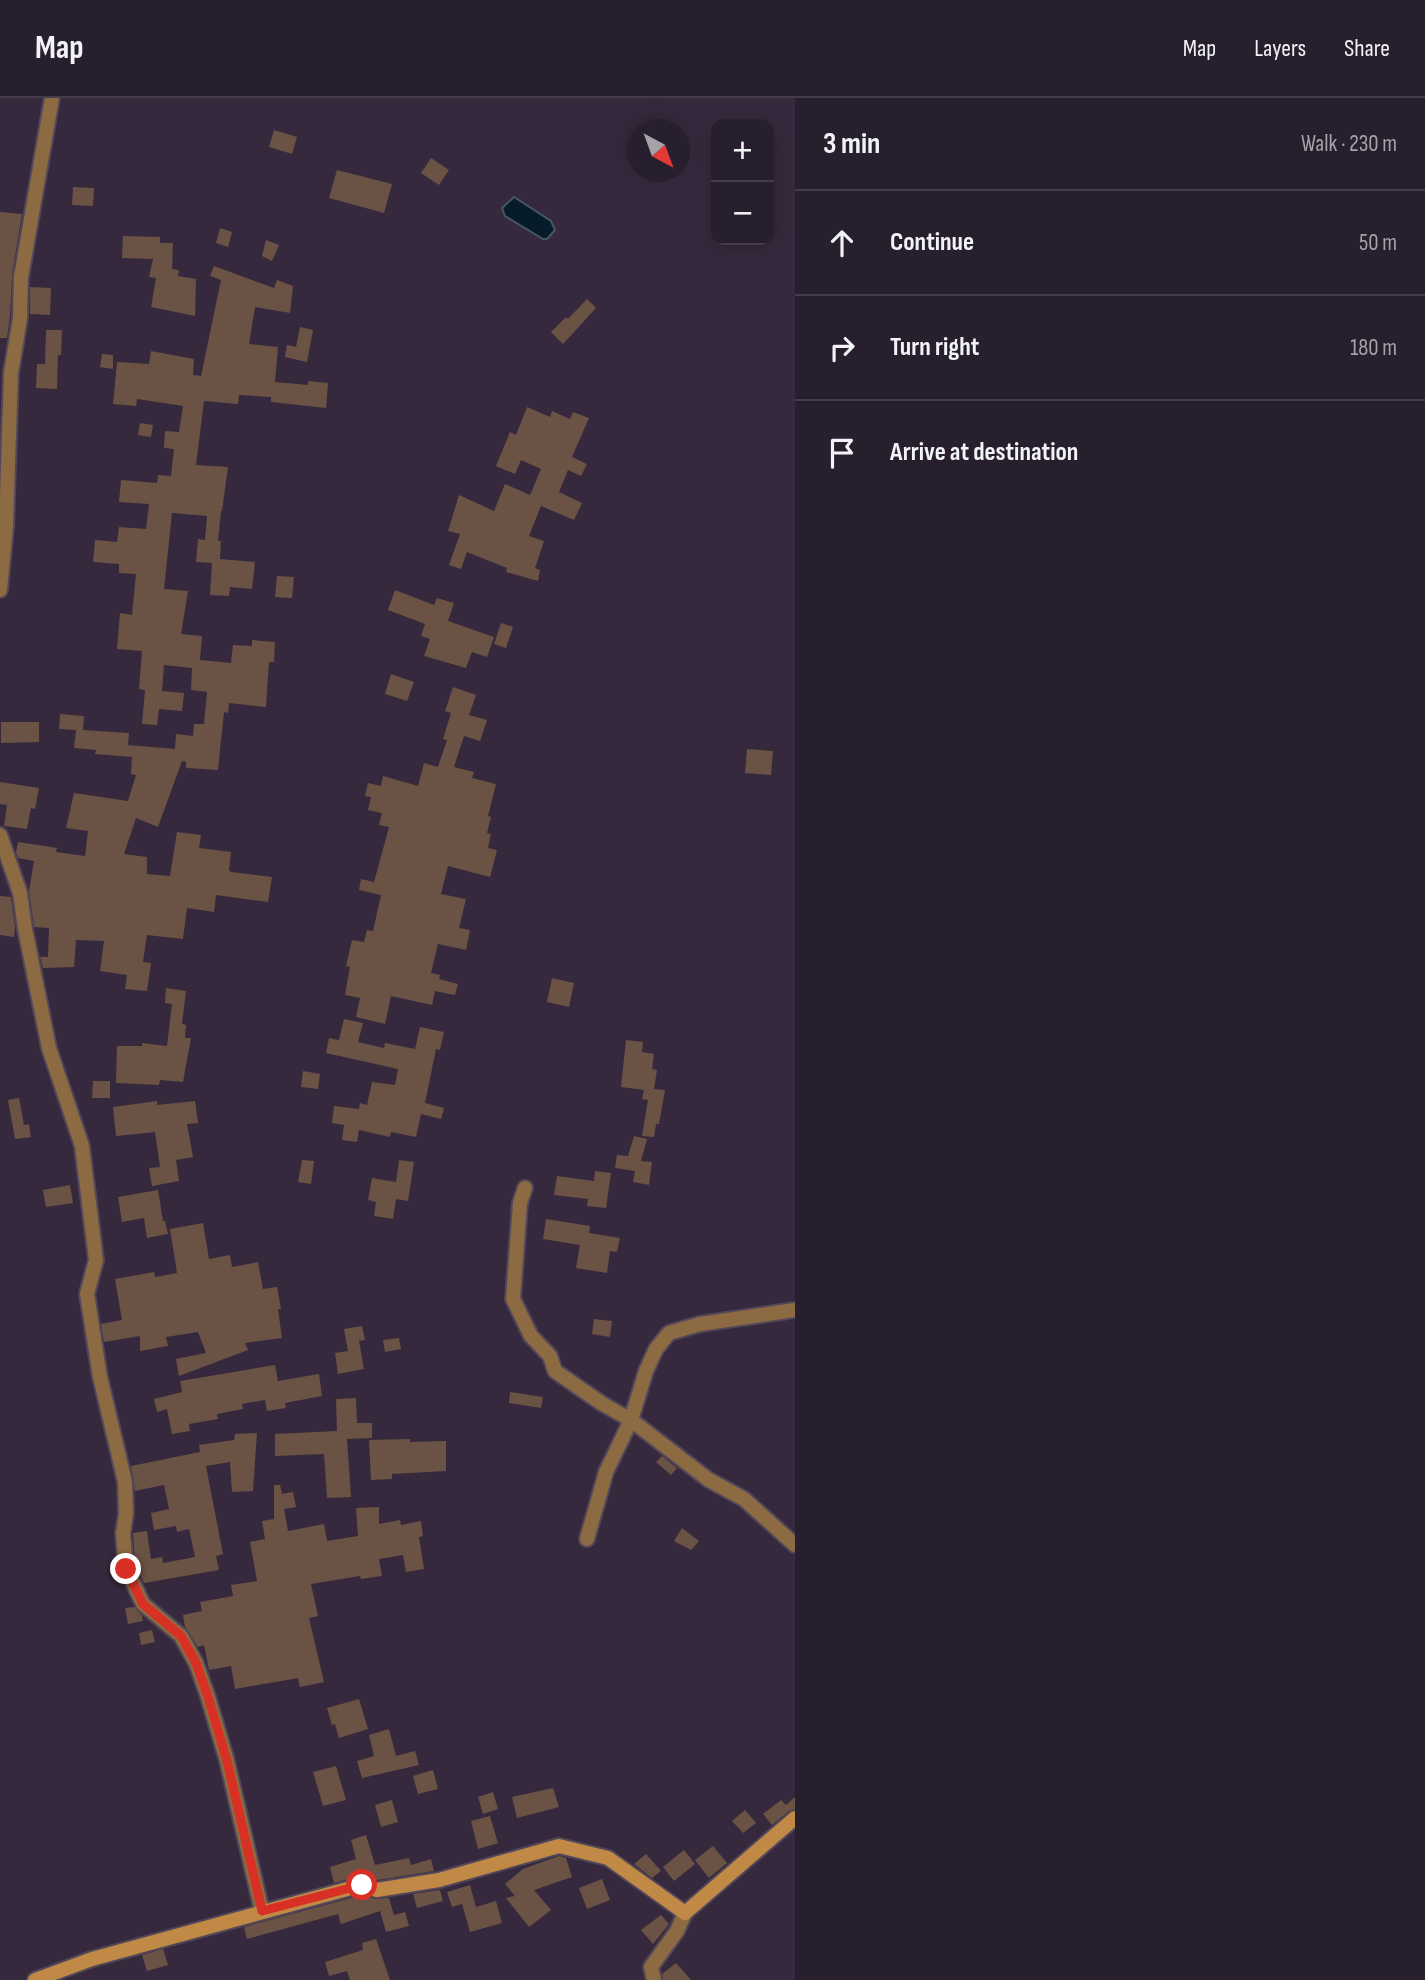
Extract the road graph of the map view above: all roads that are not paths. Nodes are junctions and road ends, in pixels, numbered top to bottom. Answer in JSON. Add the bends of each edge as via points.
{"nodes":[{"id":1,"x":52,"y":98,"type":"edge"},
{"id":2,"x":0,"y":590,"type":"edge"},
{"id":3,"x":0,"y":835,"type":"edge"},
{"id":4,"x":525,"y":1188,"type":"dead end"},
{"id":5,"x":795,"y":1310,"type":"edge"},
{"id":6,"x":631,"y":1420,"type":"junction"},
{"id":7,"x":587,"y":1539,"type":"dead end"},
{"id":8,"x":795,"y":1545,"type":"edge"},
{"id":9,"x":795,"y":1818,"type":"edge"},
{"id":10,"x":262,"y":1911,"type":"junction"},
{"id":11,"x":685,"y":1913,"type":"junction"},
{"id":12,"x":37,"y":1980,"type":"edge"},
{"id":13,"x":654,"y":1980,"type":"edge"}],
"edges":[{"from":1,"to":2,"type":"street","via":[[21,277],[11,373]]},
{"from":3,"to":10,"type":"street","via":[[20,893],[49,1048],[82,1146],[96,1260],[87,1294],[100,1377],[125,1482],[126,1569],[143,1604],[181,1636],[196,1663],[227,1761]]},
{"from":4,"to":6,"type":"street","via":[[516,1248],[516,1307],[531,1336],[550,1356],[555,1371]]},
{"from":5,"to":6,"type":"street","via":[[700,1324],[669,1334],[651,1360]]},
{"from":6,"to":7,"type":"street","via":[[606,1472]]},
{"from":6,"to":8,"type":"street","via":[[709,1480],[744,1499]]},
{"from":9,"to":11,"type":"street"},
{"from":10,"to":11,"type":"street","via":[[362,1885],[377,1890],[439,1880],[559,1846],[608,1858]]},
{"from":10,"to":12,"type":"street","via":[[92,1959]]},
{"from":11,"to":13,"type":"street","via":[[652,1967]]}]}
